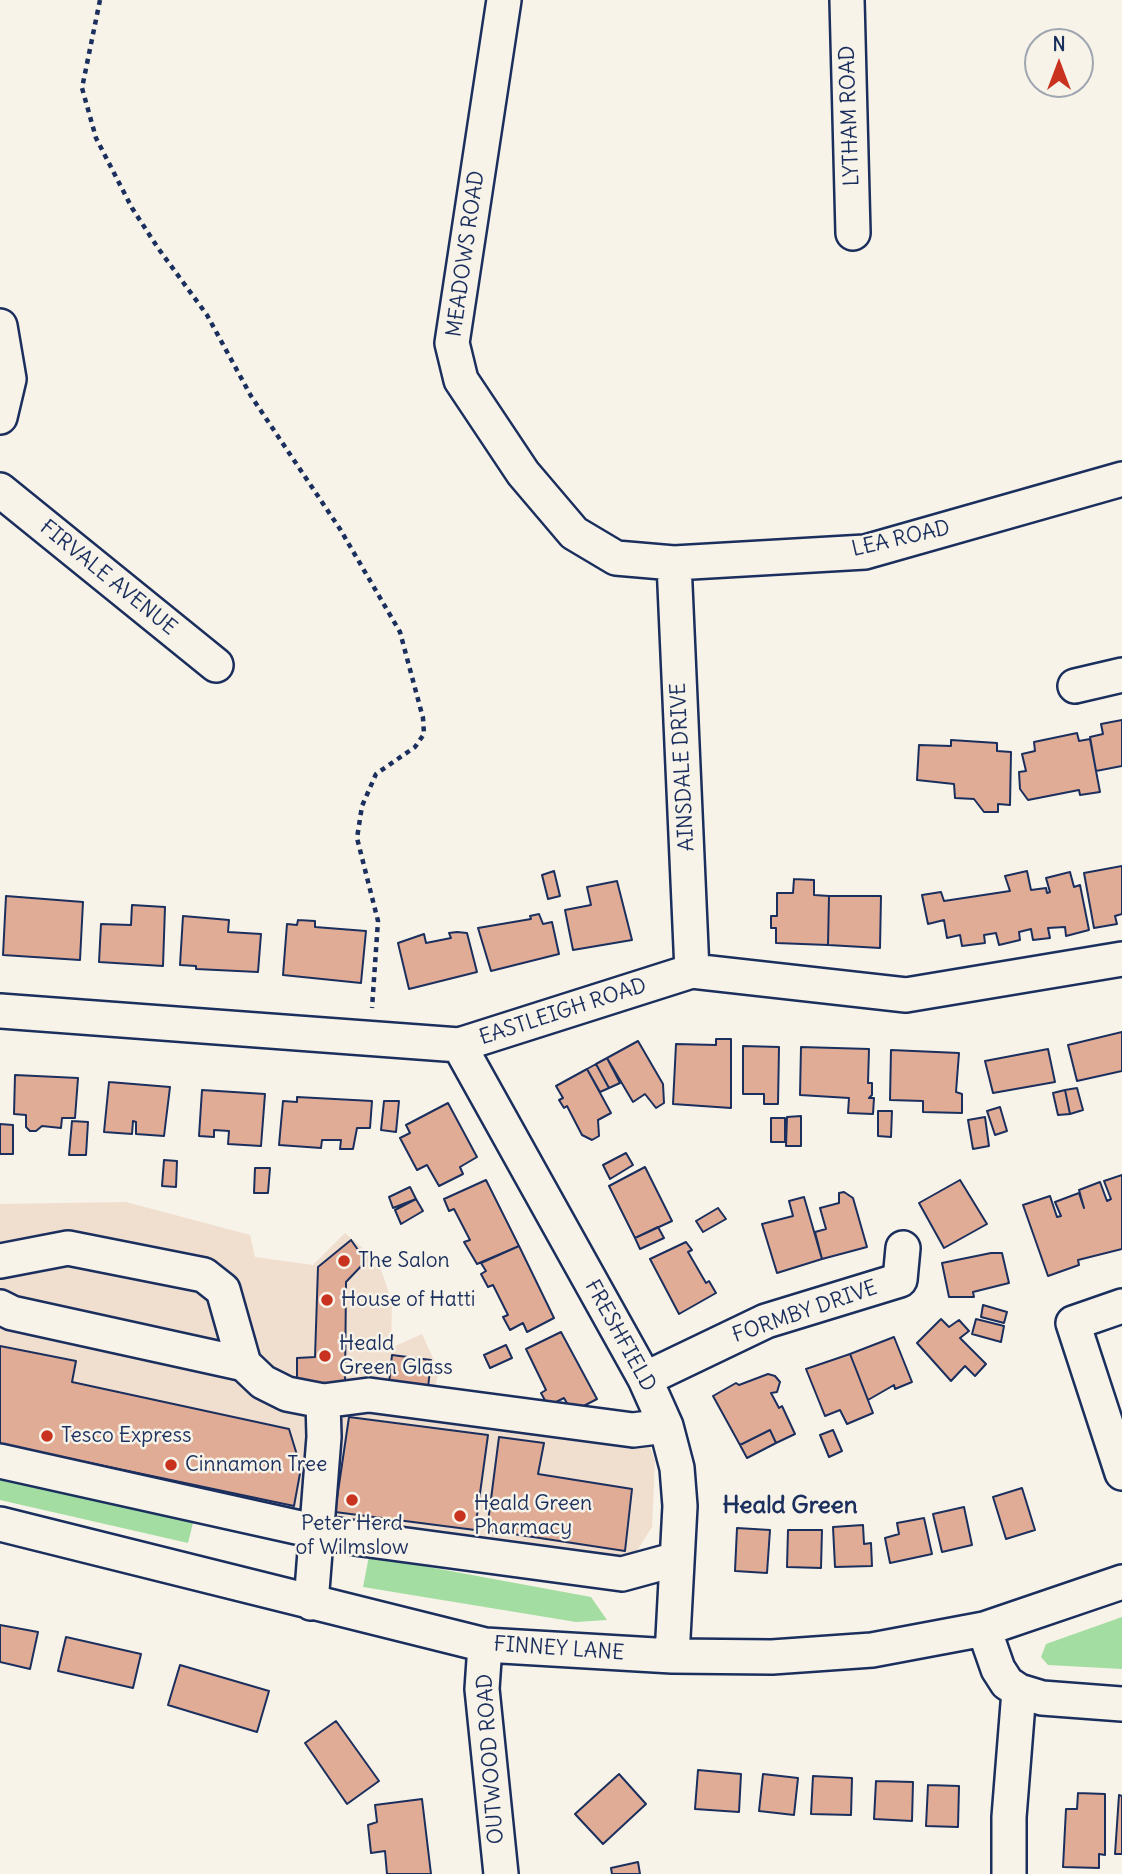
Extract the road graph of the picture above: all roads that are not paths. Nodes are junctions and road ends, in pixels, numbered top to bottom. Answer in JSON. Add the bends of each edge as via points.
{"nodes":[{"id":1,"x":504,"y":0,"type":"edge"},
{"id":2,"x":847,"y":0,"type":"edge"},
{"id":3,"x":853,"y":233,"type":"dead end"},
{"id":4,"x":0,"y":326,"type":"edge"},
{"id":5,"x":0,"y":417,"type":"edge"},
{"id":6,"x":1122,"y":480,"type":"edge"},
{"id":7,"x":0,"y":490,"type":"edge"},
{"id":8,"x":674,"y":563,"type":"junction"},
{"id":9,"x":216,"y":665,"type":"dead end"},
{"id":10,"x":1122,"y":675,"type":"edge"},
{"id":11,"x":1075,"y":686,"type":"dead end"},
{"id":12,"x":1122,"y":959,"type":"edge"},
{"id":13,"x":692,"y":971,"type":"junction"},
{"id":14,"x":0,"y":1011,"type":"edge"},
{"id":15,"x":459,"y":1045,"type":"junction"},
{"id":16,"x":903,"y":1248,"type":"dead end"},
{"id":17,"x":0,"y":1261,"type":"edge"},
{"id":18,"x":1122,"y":1306,"type":"edge"},
{"id":19,"x":0,"y":1307,"type":"edge"},
{"id":20,"x":244,"y":1364,"type":"junction"},
{"id":21,"x":645,"y":1380,"type":"junction"},
{"id":22,"x":323,"y":1401,"type":"junction"},
{"id":23,"x":666,"y":1426,"type":"junction"},
{"id":24,"x":0,"y":1461,"type":"edge"},
{"id":25,"x":1122,"y":1473,"type":"edge"},
{"id":26,"x":0,"y":1524,"type":"edge"},
{"id":27,"x":314,"y":1531,"type":"junction"},
{"id":28,"x":677,"y":1559,"type":"junction"},
{"id":29,"x":1122,"y":1582,"type":"edge"},
{"id":30,"x":311,"y":1603,"type":"junction"},
{"id":31,"x":984,"y":1629,"type":"junction"},
{"id":32,"x":485,"y":1644,"type":"junction"},
{"id":33,"x":672,"y":1656,"type":"junction"},
{"id":34,"x":1019,"y":1691,"type":"junction"},
{"id":35,"x":1122,"y":1704,"type":"edge"},
{"id":36,"x":501,"y":1874,"type":"edge"},
{"id":37,"x":1009,"y":1874,"type":"edge"}],
"edges":[{"from":1,"to":8,"type":"street","name":"MEADOWS ROAD","via":[[452,343],[461,380],[523,473],[574,533],[616,558]]},
{"from":2,"to":3,"type":"street","name":"LYTHAM ROAD"},
{"from":4,"to":5,"type":"street","via":[[9,379]]},
{"from":6,"to":8,"type":"street","name":"LEA ROAD","via":[[865,552]]},
{"from":7,"to":9,"type":"street","name":"FIRVALE AVENUE"},
{"from":8,"to":13,"type":"street","name":"AINSDALE DRIVE"},
{"from":10,"to":11,"type":"street"},
{"from":12,"to":13,"type":"street","name":"EASTLEIGH ROAD","via":[[906,995]]},
{"from":13,"to":15,"type":"street","name":"EASTLEIGH ROAD"},
{"from":14,"to":15,"type":"street","name":"EASTLEIGH ROAD"},
{"from":15,"to":21,"type":"street","name":"FRESHFIELD"},
{"from":16,"to":21,"type":"street","name":"FORMBY DRIVE","via":[[900,1280],[766,1321]]},
{"from":17,"to":20,"type":"street","via":[[68,1248],[204,1275],[222,1290]]},
{"from":18,"to":25,"type":"street","via":[[1073,1323]]},
{"from":19,"to":20,"type":"street"},
{"from":20,"to":22,"type":"street","via":[[263,1382],[286,1394]]},
{"from":21,"to":23,"type":"street","name":"FRESHFIELD"},
{"from":22,"to":23,"type":"street","via":[[369,1395],[633,1430]]},
{"from":22,"to":27,"type":"street"},
{"from":23,"to":28,"type":"street","name":"FRESHFIELD","via":[[677,1468]]},
{"from":24,"to":27,"type":"street"},
{"from":26,"to":30,"type":"street","name":"FINNEY LANE"},
{"from":27,"to":28,"type":"street","via":[[622,1574]]},
{"from":27,"to":30,"type":"street"},
{"from":28,"to":33,"type":"street","name":"FRESHFIELD"},
{"from":29,"to":31,"type":"street","name":"FINNEY LANE"},
{"from":30,"to":32,"type":"street","name":"FINNEY LANE"},
{"from":31,"to":33,"type":"street","name":"FINNEY LANE","via":[[872,1650],[772,1657]]},
{"from":31,"to":34,"type":"street","via":[[998,1669]]},
{"from":32,"to":33,"type":"street","name":"FINNEY LANE"},
{"from":32,"to":36,"type":"street","name":"OUTWOOD ROAD","via":[[482,1689]]},
{"from":34,"to":35,"type":"street","via":[[1042,1698]]},
{"from":34,"to":37,"type":"street"}]}
